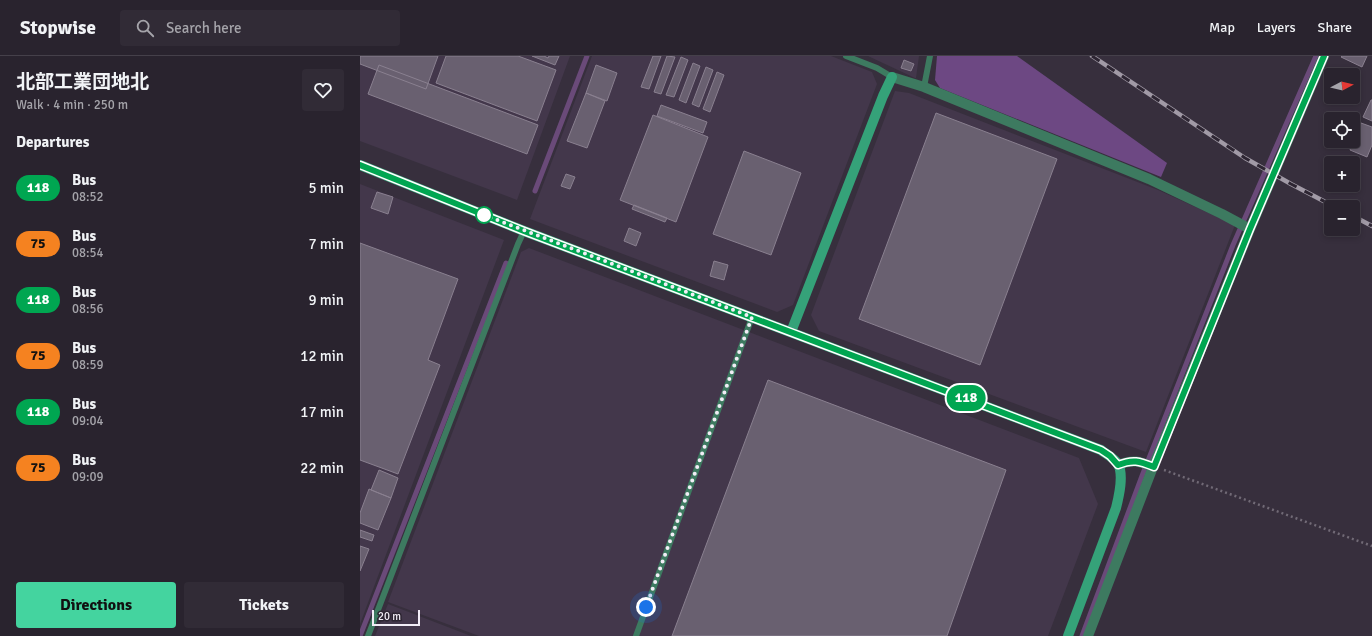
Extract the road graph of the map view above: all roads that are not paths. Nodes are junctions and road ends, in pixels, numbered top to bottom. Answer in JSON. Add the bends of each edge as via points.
{"nodes":[{"id":1,"x":846,"y":56,"type":"edge"},
{"id":2,"x":930,"y":56,"type":"edge"},
{"id":3,"x":1324,"y":56,"type":"edge"},
{"id":4,"x":892,"y":77,"type":"junction"},
{"id":5,"x":924,"y":87,"type":"junction"},
{"id":6,"x":360,"y":165,"type":"edge"},
{"id":7,"x":1250,"y":229,"type":"junction"},
{"id":8,"x":524,"y":231,"type":"junction"},
{"id":9,"x":752,"y":317,"type":"junction"},
{"id":10,"x":791,"y":332,"type":"junction"},
{"id":11,"x":1118,"y":465,"type":"junction"},
{"id":12,"x":1154,"y":467,"type":"junction"},
{"id":13,"x":368,"y":636,"type":"edge"},
{"id":14,"x":636,"y":636,"type":"edge"},
{"id":15,"x":1068,"y":636,"type":"edge"},
{"id":16,"x":1088,"y":636,"type":"edge"}],
"edges":[{"from":1,"to":4,"type":"lane"},
{"from":2,"to":5,"type":"lane"},
{"from":3,"to":7,"type":"street"},
{"from":4,"to":5,"type":"street"},
{"from":4,"to":10,"type":"street"},
{"from":5,"to":7,"type":"street","via":[[1149,179]]},
{"from":6,"to":8,"type":"street"},
{"from":7,"to":12,"type":"street"},
{"from":8,"to":9,"type":"street"},
{"from":8,"to":13,"type":"lane"},
{"from":9,"to":10,"type":"street"},
{"from":9,"to":14,"type":"lane"},
{"from":10,"to":11,"type":"street","via":[[1101,450]]},
{"from":11,"to":12,"type":"street","via":[[1138,461]]},
{"from":11,"to":15,"type":"street","via":[[1121,478],[1116,508]]},
{"from":12,"to":16,"type":"street"}]}
